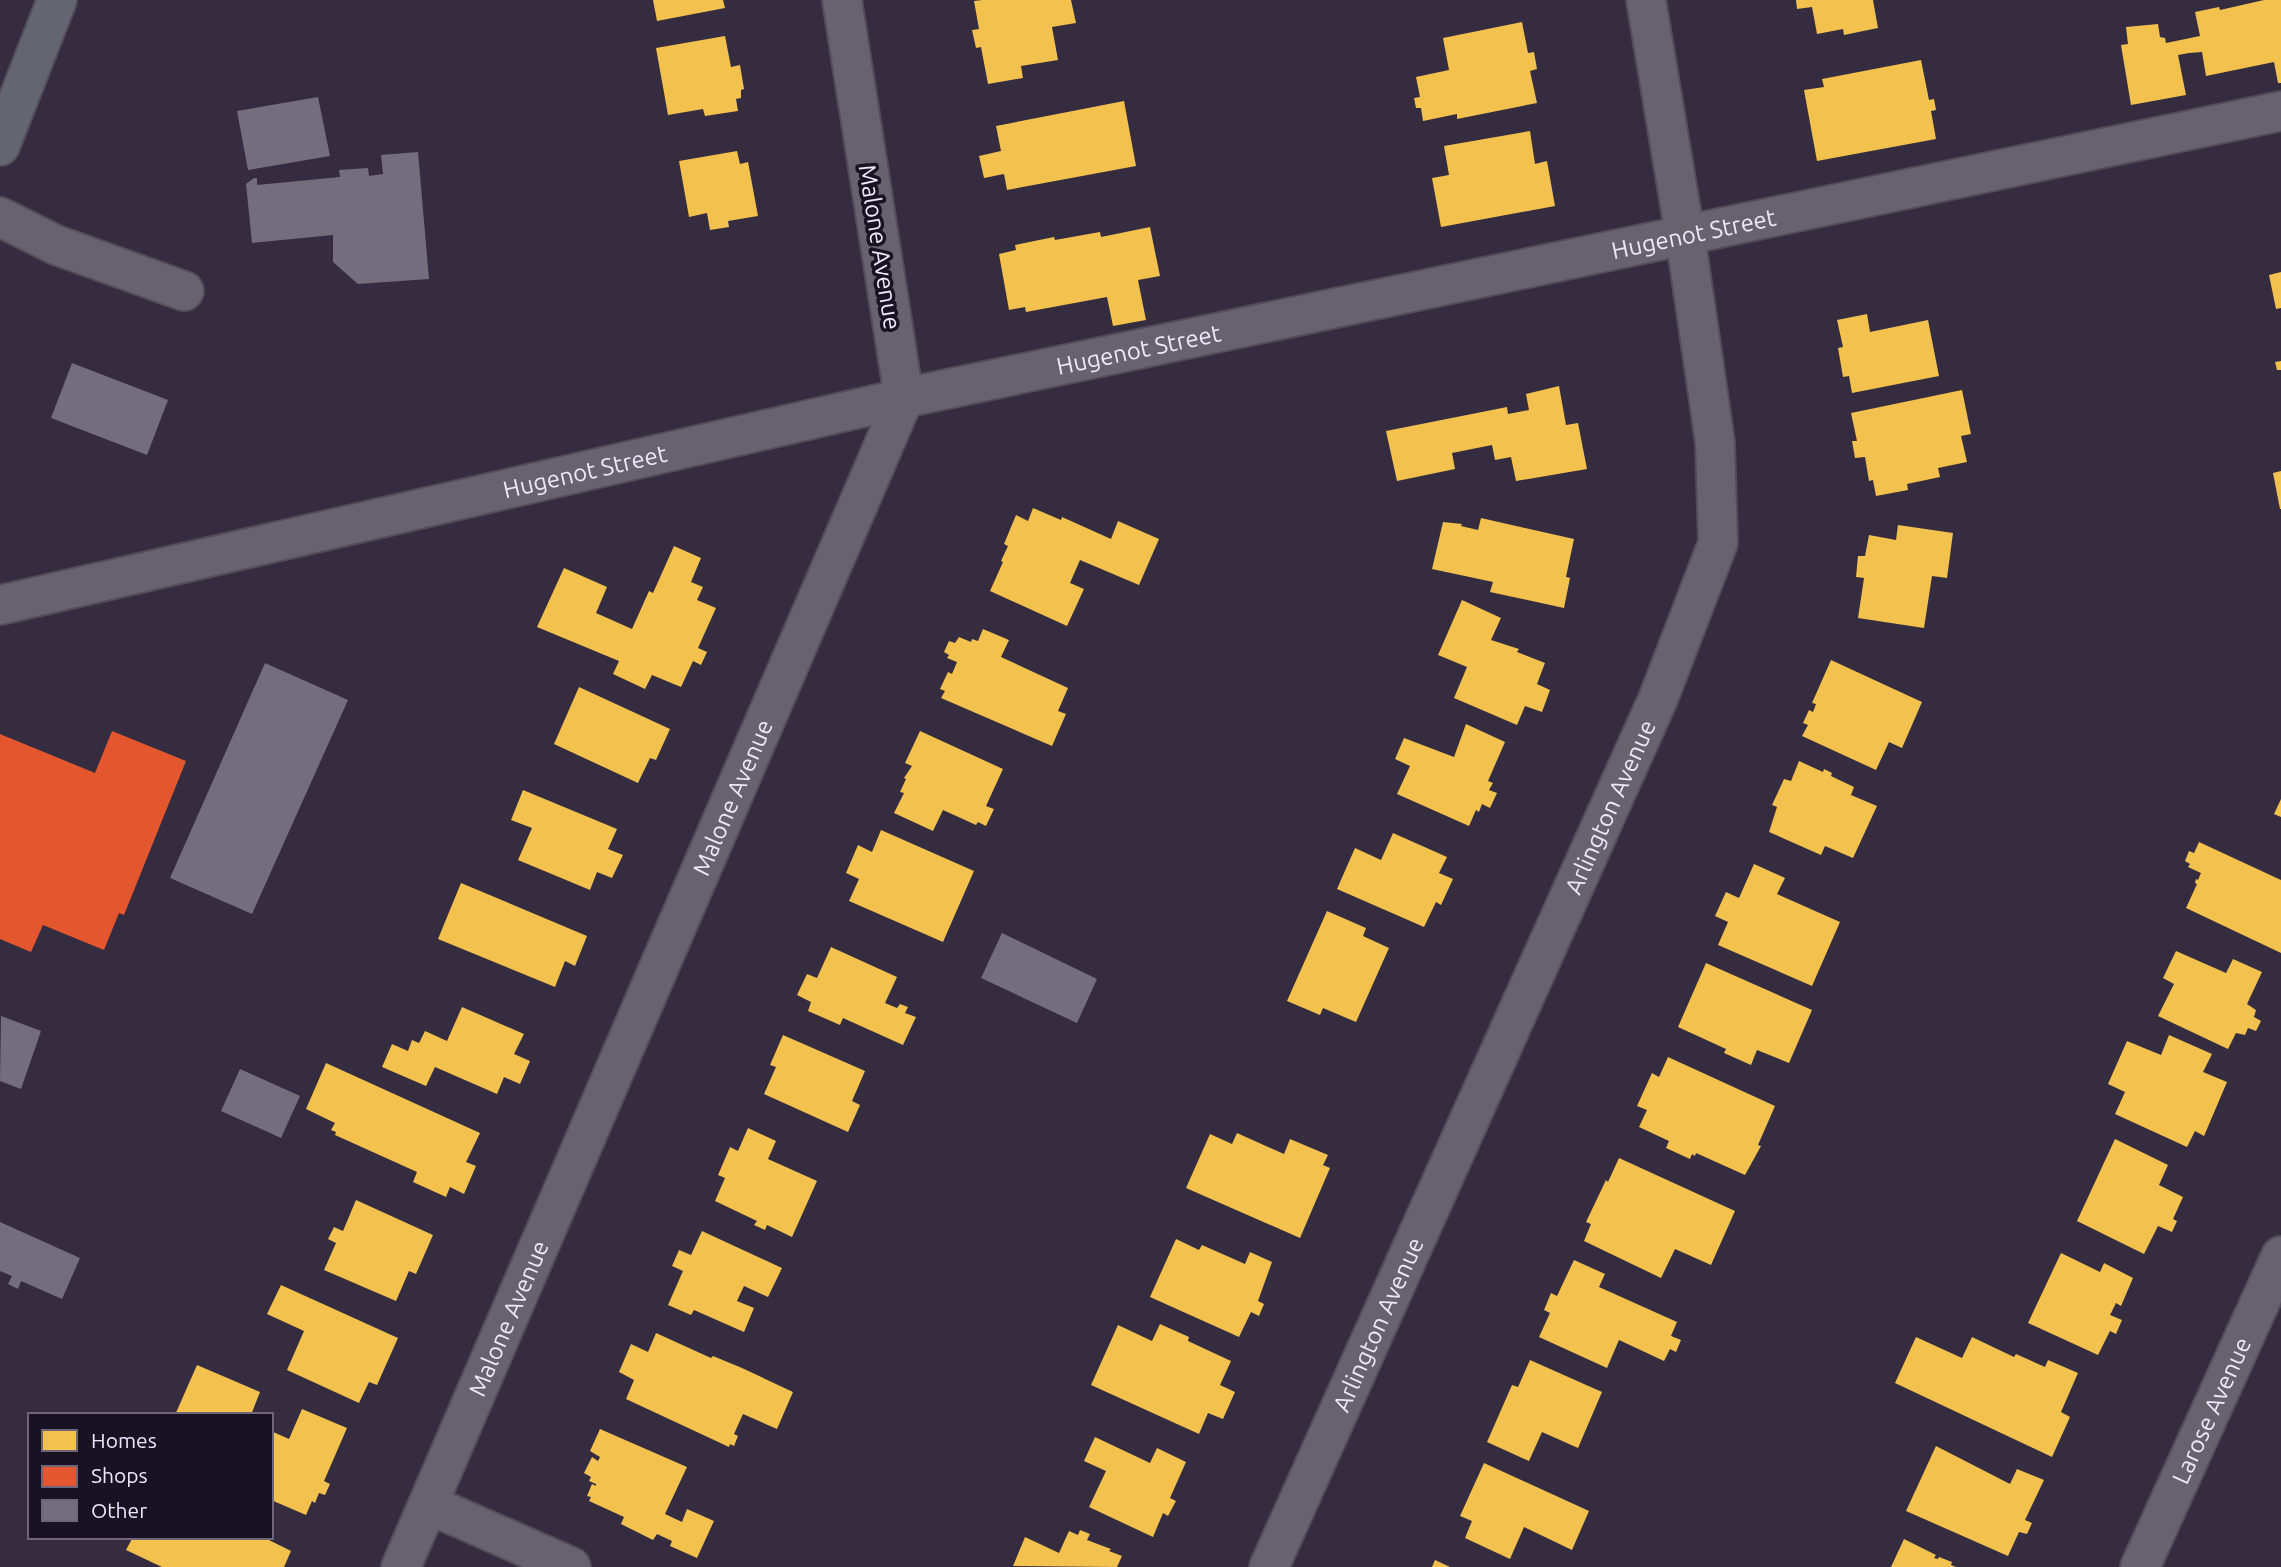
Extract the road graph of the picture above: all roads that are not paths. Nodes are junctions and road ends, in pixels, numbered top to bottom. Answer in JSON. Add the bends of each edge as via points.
{"nodes":[{"id":1,"x":57,"y":0,"type":"edge"},
{"id":2,"x":842,"y":0,"type":"edge"},
{"id":3,"x":1646,"y":0,"type":"edge"},
{"id":4,"x":2281,"y":111,"type":"edge"},
{"id":5,"x":0,"y":146,"type":"edge"},
{"id":6,"x":0,"y":217,"type":"edge"},
{"id":7,"x":1685,"y":235,"type":"junction"},
{"id":8,"x":184,"y":290,"type":"dead end"},
{"id":9,"x":904,"y":398,"type":"junction"},
{"id":10,"x":0,"y":606,"type":"edge"},
{"id":11,"x":2281,"y":1256,"type":"edge"},
{"id":12,"x":429,"y":1505,"type":"junction"},
{"id":13,"x":401,"y":1567,"type":"edge"},
{"id":14,"x":571,"y":1567,"type":"edge"},
{"id":15,"x":1269,"y":1567,"type":"edge"},
{"id":16,"x":2140,"y":1567,"type":"edge"}],
"edges":[{"from":1,"to":5,"type":"main road"},
{"from":2,"to":9,"type":"street","name":"Malone Avenue"},
{"from":3,"to":7,"type":"street","name":"Arlington Avenue"},
{"from":4,"to":7,"type":"street","name":"Hugenot Street"},
{"from":6,"to":8,"type":"street","via":[[57,244]]},
{"from":7,"to":9,"type":"street","name":"Hugenot Street"},
{"from":7,"to":15,"type":"street","name":"Arlington Avenue","via":[[1715,442],[1718,543],[1658,699]]},
{"from":9,"to":10,"type":"street","name":"Hugenot Street"},
{"from":9,"to":12,"type":"street","name":"Malone Avenue"},
{"from":11,"to":16,"type":"street","name":"Larose Avenue"},
{"from":12,"to":13,"type":"street","name":"Malone Avenue"},
{"from":12,"to":14,"type":"street"}]}
